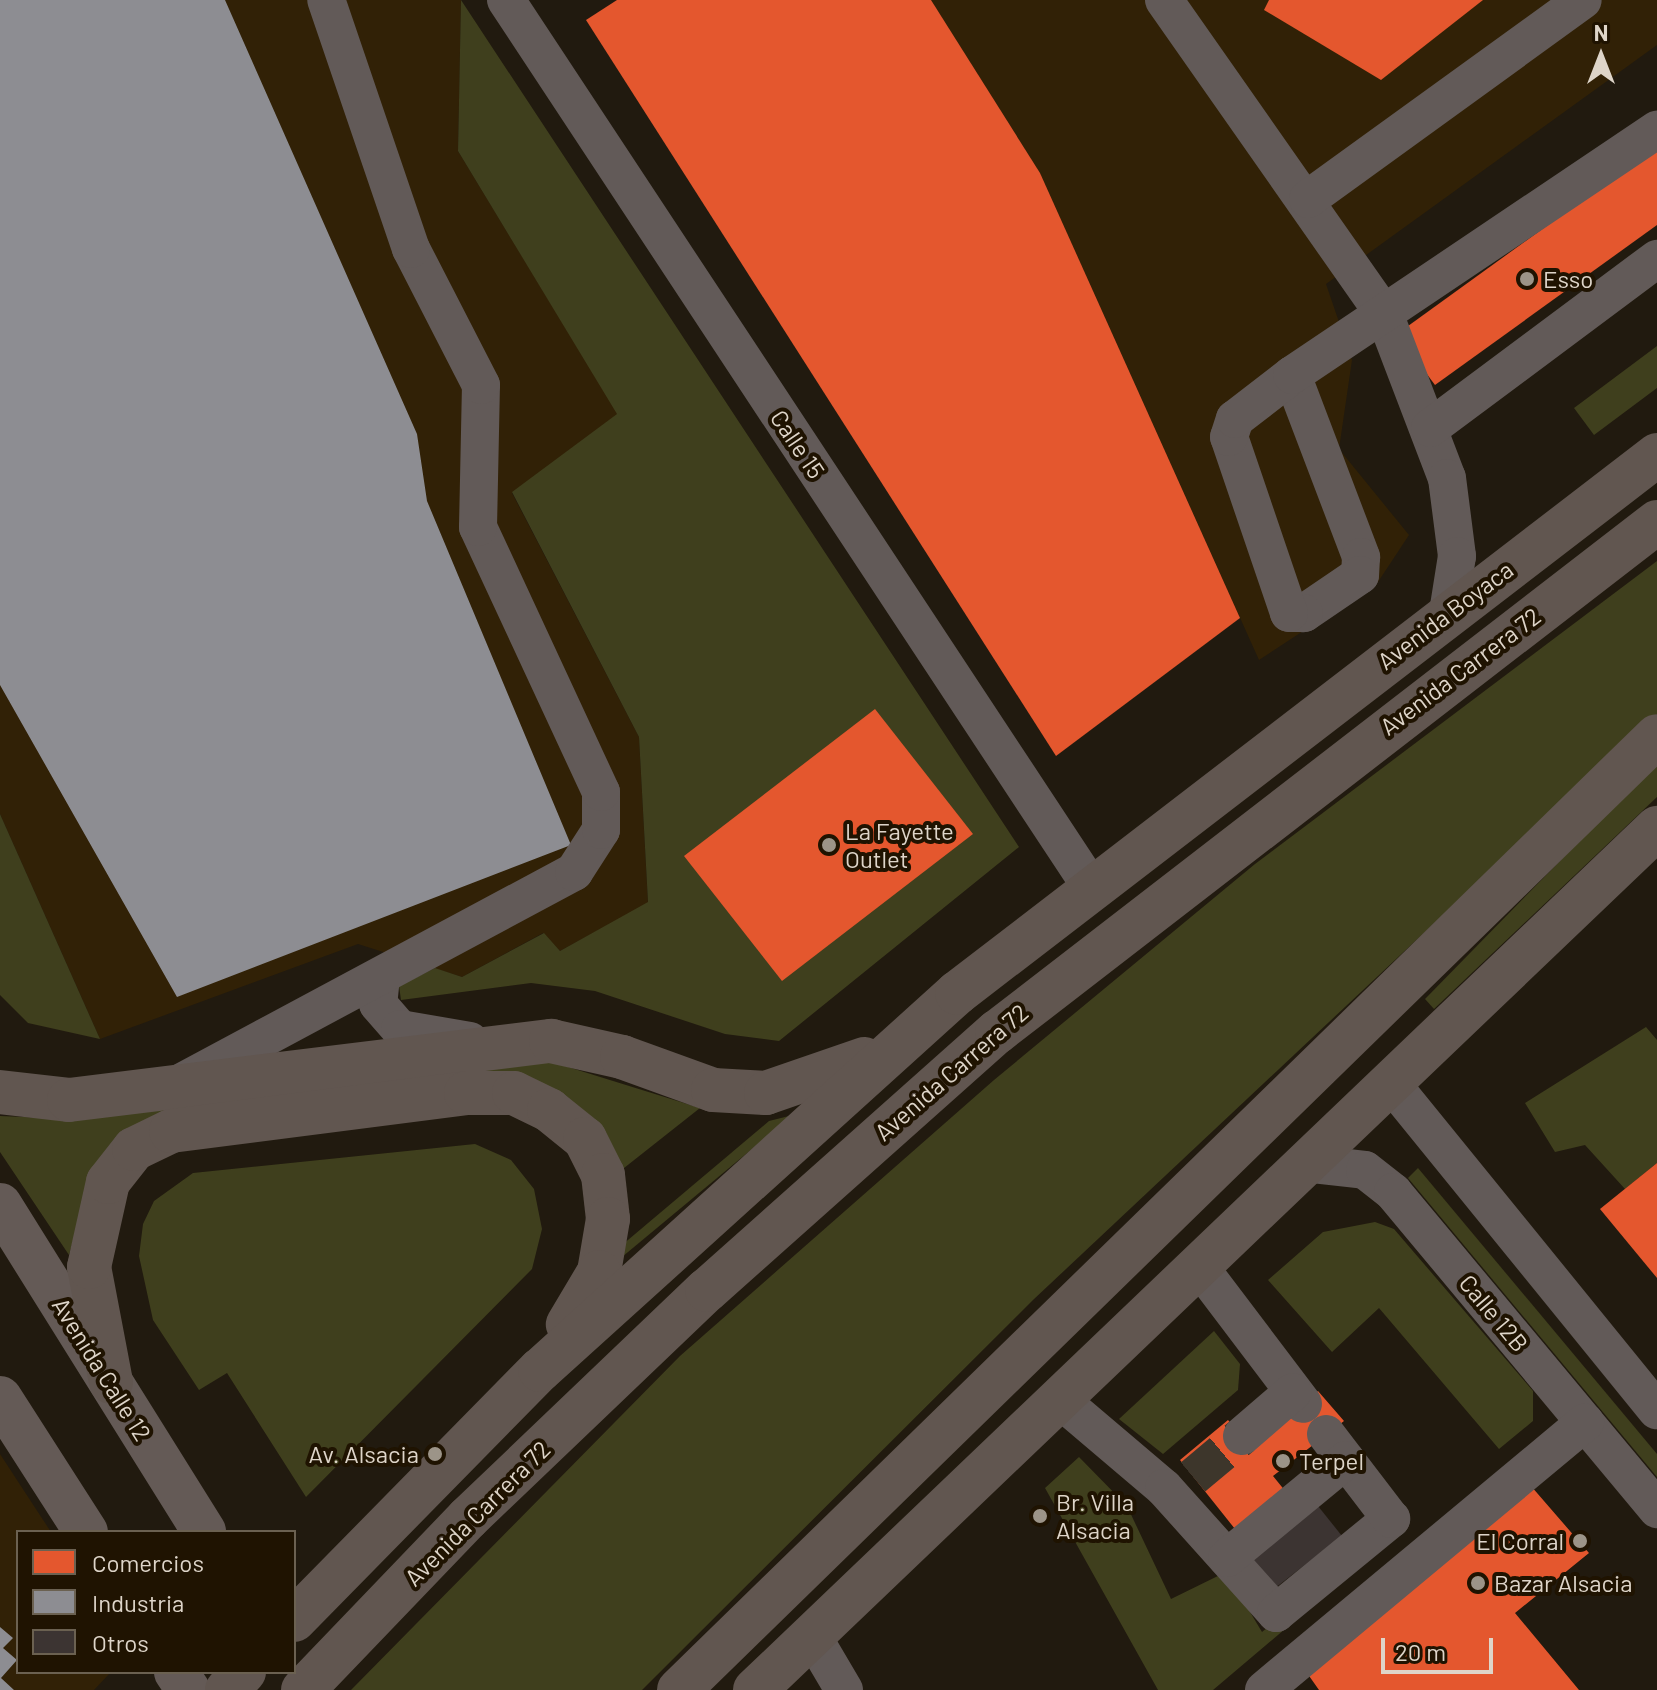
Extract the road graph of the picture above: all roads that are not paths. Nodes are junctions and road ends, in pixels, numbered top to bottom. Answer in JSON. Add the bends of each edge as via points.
{"nodes":[{"id":1,"x":326,"y":0,"type":"edge"},
{"id":2,"x":506,"y":0,"type":"edge"},
{"id":3,"x":1164,"y":0,"type":"edge"},
{"id":4,"x":1583,"y":0,"type":"edge"},
{"id":5,"x":1657,"y":130,"type":"edge"},
{"id":6,"x":1308,"y":199,"type":"junction"},
{"id":7,"x":1657,"y":259,"type":"edge"},
{"id":8,"x":1385,"y":316,"type":"junction"},
{"id":9,"x":1292,"y":375,"type":"junction"},
{"id":10,"x":1430,"y":428,"type":"junction"},
{"id":11,"x":1657,"y":455,"type":"edge"},
{"id":12,"x":1657,"y":522,"type":"edge"},
{"id":13,"x":1448,"y":613,"type":"junction"},
{"id":14,"x":1380,"y":732,"type":"junction"},
{"id":15,"x":1657,"y":736,"type":"edge"},
{"id":16,"x":1234,"y":777,"type":"junction"},
{"id":17,"x":1657,"y":828,"type":"edge"},
{"id":18,"x":1091,"y":887,"type":"junction"},
{"id":19,"x":381,"y":977,"type":"junction"},
{"id":20,"x":957,"y":993,"type":"junction"},
{"id":21,"x":997,"y":1032,"type":"junction"},
{"id":22,"x":493,"y":1043,"type":"junction"},
{"id":23,"x":1390,"y":1082,"type":"junction"},
{"id":24,"x":177,"y":1085,"type":"junction"},
{"id":25,"x":0,"y":1092,"type":"edge"},
{"id":26,"x":832,"y":1105,"type":"junction"},
{"id":27,"x":1304,"y":1163,"type":"junction"},
{"id":28,"x":0,"y":1205,"type":"edge"},
{"id":29,"x":1198,"y":1265,"type":"junction"},
{"id":30,"x":540,"y":1370,"type":"junction"},
{"id":31,"x":111,"y":1382,"type":"junction"},
{"id":32,"x":0,"y":1398,"type":"edge"},
{"id":33,"x":1058,"y":1398,"type":"junction"},
{"id":34,"x":1657,"y":1410,"type":"edge"},
{"id":35,"x":1585,"y":1423,"type":"junction"},
{"id":36,"x":1242,"y":1436,"type":"tunnel mouth"},
{"id":37,"x":432,"y":1479,"type":"junction"},
{"id":38,"x":1657,"y":1509,"type":"edge"},
{"id":39,"x":85,"y":1530,"type":"edge"},
{"id":40,"x":203,"y":1530,"type":"edge"},
{"id":41,"x":1227,"y":1558,"type":"junction"},
{"id":42,"x":296,"y":1618,"type":"edge"},
{"id":43,"x":811,"y":1634,"type":"junction"},
{"id":44,"x":355,"y":1636,"type":"junction"},
{"id":45,"x":242,"y":1674,"type":"edge"},
{"id":46,"x":227,"y":1690,"type":"edge"},
{"id":47,"x":303,"y":1690,"type":"edge"},
{"id":48,"x":679,"y":1690,"type":"edge"},
{"id":49,"x":755,"y":1690,"type":"edge"},
{"id":50,"x":844,"y":1690,"type":"edge"},
{"id":51,"x":1264,"y":1690,"type":"edge"}],
"edges":[{"from":1,"to":19,"type":"street","via":[[411,249],[481,385],[478,527],[601,792],[601,830],[574,872]]},
{"from":2,"to":18,"type":"street","name":"Calle 15"},
{"from":3,"to":6,"type":"street"},
{"from":4,"to":6,"type":"street"},
{"from":5,"to":8,"type":"street"},
{"from":6,"to":8,"type":"street"},
{"from":7,"to":10,"type":"street"},
{"from":8,"to":9,"type":"street"},
{"from":8,"to":10,"type":"street"},
{"from":9,"to":9,"type":"street","via":[[1235,419],[1229,437],[1289,613],[1304,613],[1360,575],[1361,557]]},
{"from":10,"to":13,"type":"street","via":[[1455,522]]},
{"from":11,"to":13,"type":"highway","name":"Avenida Boyaca"},
{"from":12,"to":14,"type":"highway","name":"Avenida Carrera 72"},
{"from":13,"to":16,"type":"highway","name":"Avenida Boyaca"},
{"from":14,"to":16,"type":"highway"},
{"from":14,"to":21,"type":"highway","name":"Avenida Carrera 72"},
{"from":15,"to":48,"type":"highway"},
{"from":16,"to":18,"type":"highway"},
{"from":17,"to":23,"type":"highway"},
{"from":18,"to":20,"type":"highway"},
{"from":19,"to":22,"type":"street","via":[[378,1004],[400,1029]]},
{"from":19,"to":24,"type":"street"},
{"from":20,"to":22,"type":"highway","via":[[839,1073],[766,1093],[713,1090],[590,1048]]},
{"from":20,"to":26,"type":"highway"},
{"from":21,"to":26,"type":"highway"},
{"from":21,"to":44,"type":"highway","name":"Avenida Carrera 72","via":[[707,1290]]},
{"from":22,"to":24,"type":"highway"},
{"from":23,"to":27,"type":"highway"},
{"from":23,"to":34,"type":"street"},
{"from":24,"to":25,"type":"highway","via":[[69,1100]]},
{"from":26,"to":30,"type":"highway"},
{"from":27,"to":29,"type":"highway"},
{"from":27,"to":35,"type":"street","name":"Calle 12B","via":[[1365,1170],[1393,1192]]},
{"from":28,"to":31,"type":"main road","name":"Avenida Calle 12"},
{"from":29,"to":33,"type":"highway"},
{"from":29,"to":36,"type":"street","via":[[1298,1398]]},
{"from":30,"to":31,"type":"highway","via":[[599,1272],[608,1219],[603,1175],[585,1139],[549,1110],[514,1093],[466,1093],[171,1131],[134,1149],[108,1182],[89,1267]]},
{"from":30,"to":37,"type":"highway"},
{"from":31,"to":40,"type":"main road","name":"Avenida Calle 12"},
{"from":32,"to":39,"type":"main road"},
{"from":33,"to":41,"type":"street","via":[[1182,1486]]},
{"from":33,"to":43,"type":"highway"},
{"from":35,"to":38,"type":"street","name":"Calle 12B"},
{"from":35,"to":51,"type":"street"},
{"from":37,"to":42,"type":"highway"},
{"from":37,"to":44,"type":"highway"},
{"from":41,"to":41,"type":"street","via":[[1336,1447],[1391,1519],[1276,1613]]},
{"from":43,"to":49,"type":"highway"},
{"from":43,"to":50,"type":"street"},
{"from":44,"to":47,"type":"highway","name":"Avenida Carrera 72"},
{"from":45,"to":46,"type":"highway"}]}
